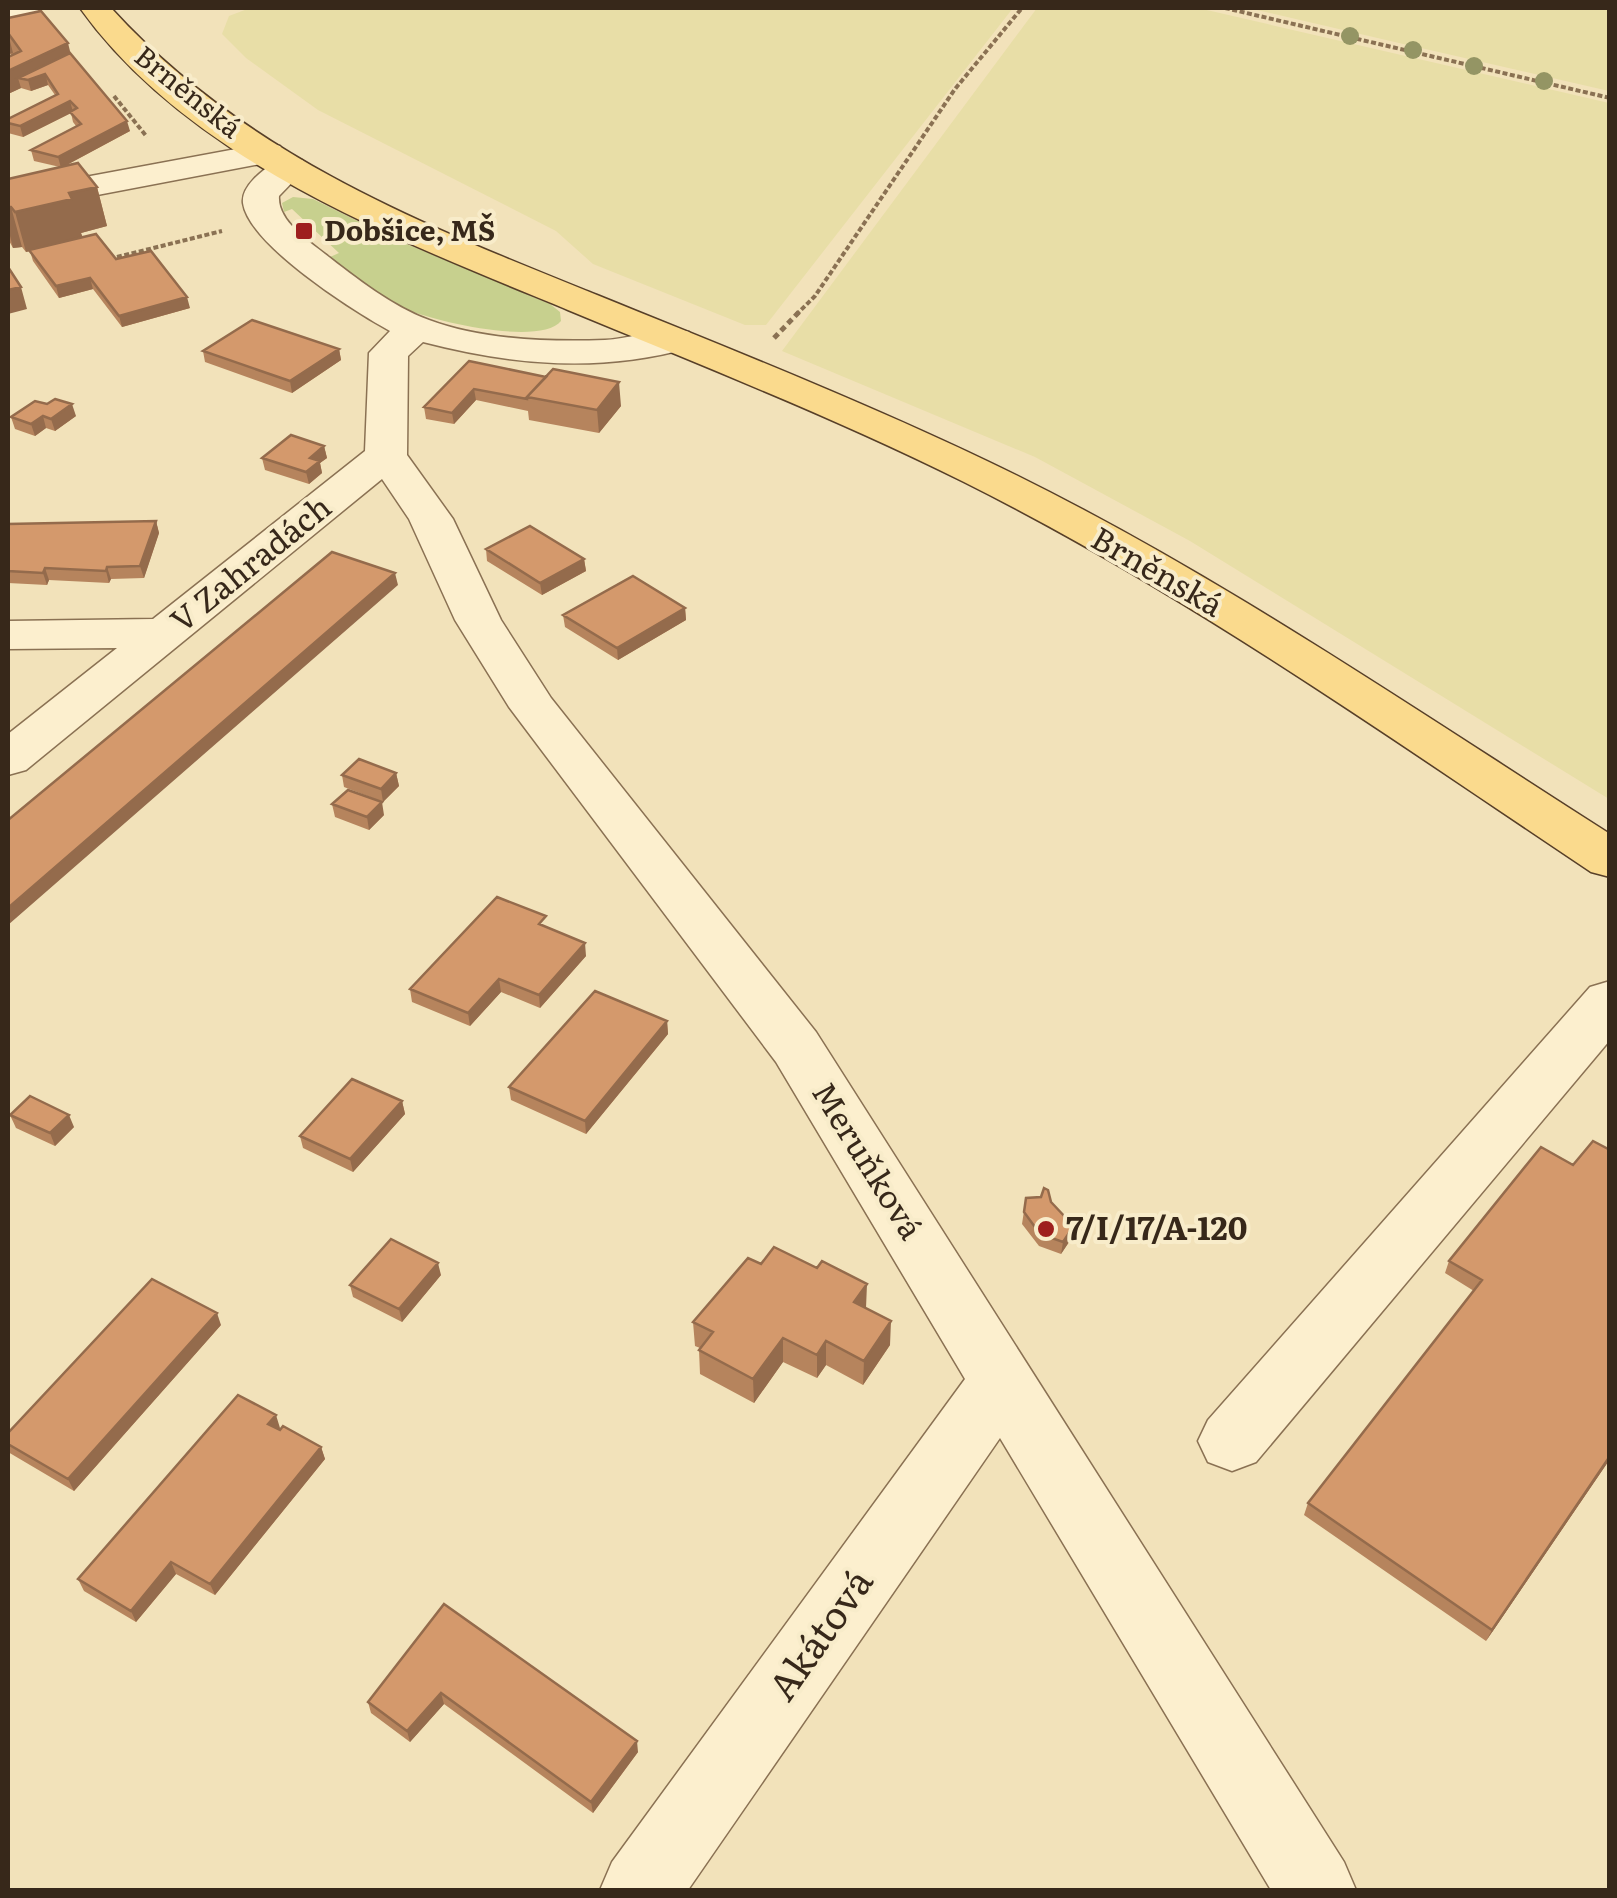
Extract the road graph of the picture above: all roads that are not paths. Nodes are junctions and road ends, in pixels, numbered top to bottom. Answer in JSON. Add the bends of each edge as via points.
{"nodes":[{"id":1,"x":25,"y":8,"type":"edge"},
{"id":2,"x":96,"y":8,"type":"edge"},
{"id":3,"x":8,"y":14,"type":"edge"},
{"id":4,"x":279,"y":160,"type":"junction"},
{"id":5,"x":8,"y":210,"type":"edge"},
{"id":6,"x":415,"y":328,"type":"junction"},
{"id":7,"x":675,"y":340,"type":"junction"},
{"id":8,"x":386,"y":455,"type":"junction"},
{"id":9,"x":166,"y":632,"type":"junction"},
{"id":10,"x":8,"y":636,"type":"edge"},
{"id":11,"x":8,"y":758,"type":"edge"},
{"id":12,"x":1610,"y":859,"type":"edge"},
{"id":13,"x":1599,"y":1030,"type":"edge"},
{"id":14,"x":1002,"y":1381,"type":"junction"},
{"id":15,"x":1232,"y":1442,"type":"dead end"},
{"id":16,"x":640,"y":1890,"type":"edge"},
{"id":17,"x":1316,"y":1890,"type":"edge"}],
"edges":[{"from":1,"to":3,"type":"street"},
{"from":2,"to":4,"type":"main road","name":"Brněnská","via":[[172,85]]},
{"from":4,"to":5,"type":"street","via":[[120,182]]},
{"from":4,"to":6,"type":"street","via":[[260,199],[284,238],[342,284]]},
{"from":4,"to":7,"type":"main road","name":"Brněnská","via":[[398,223]]},
{"from":6,"to":7,"type":"street","via":[[574,352],[636,350]]},
{"from":6,"to":8,"type":"street","via":[[389,353]]},
{"from":7,"to":12,"type":"main road","name":"Brněnská","via":[[902,438],[1067,519],[1228,613]]},
{"from":8,"to":9,"type":"street","name":"V Zahradách"},
{"from":8,"to":14,"type":"street","name":"Meruňková","via":[[430,519],[478,620],[533,707],[796,1047]]},
{"from":9,"to":10,"type":"street"},
{"from":9,"to":11,"type":"street","name":"V Zahradách"},
{"from":13,"to":15,"type":"street"},
{"from":14,"to":16,"type":"street","name":"Akátová"},
{"from":14,"to":17,"type":"street","name":"Meruňková"}]}
